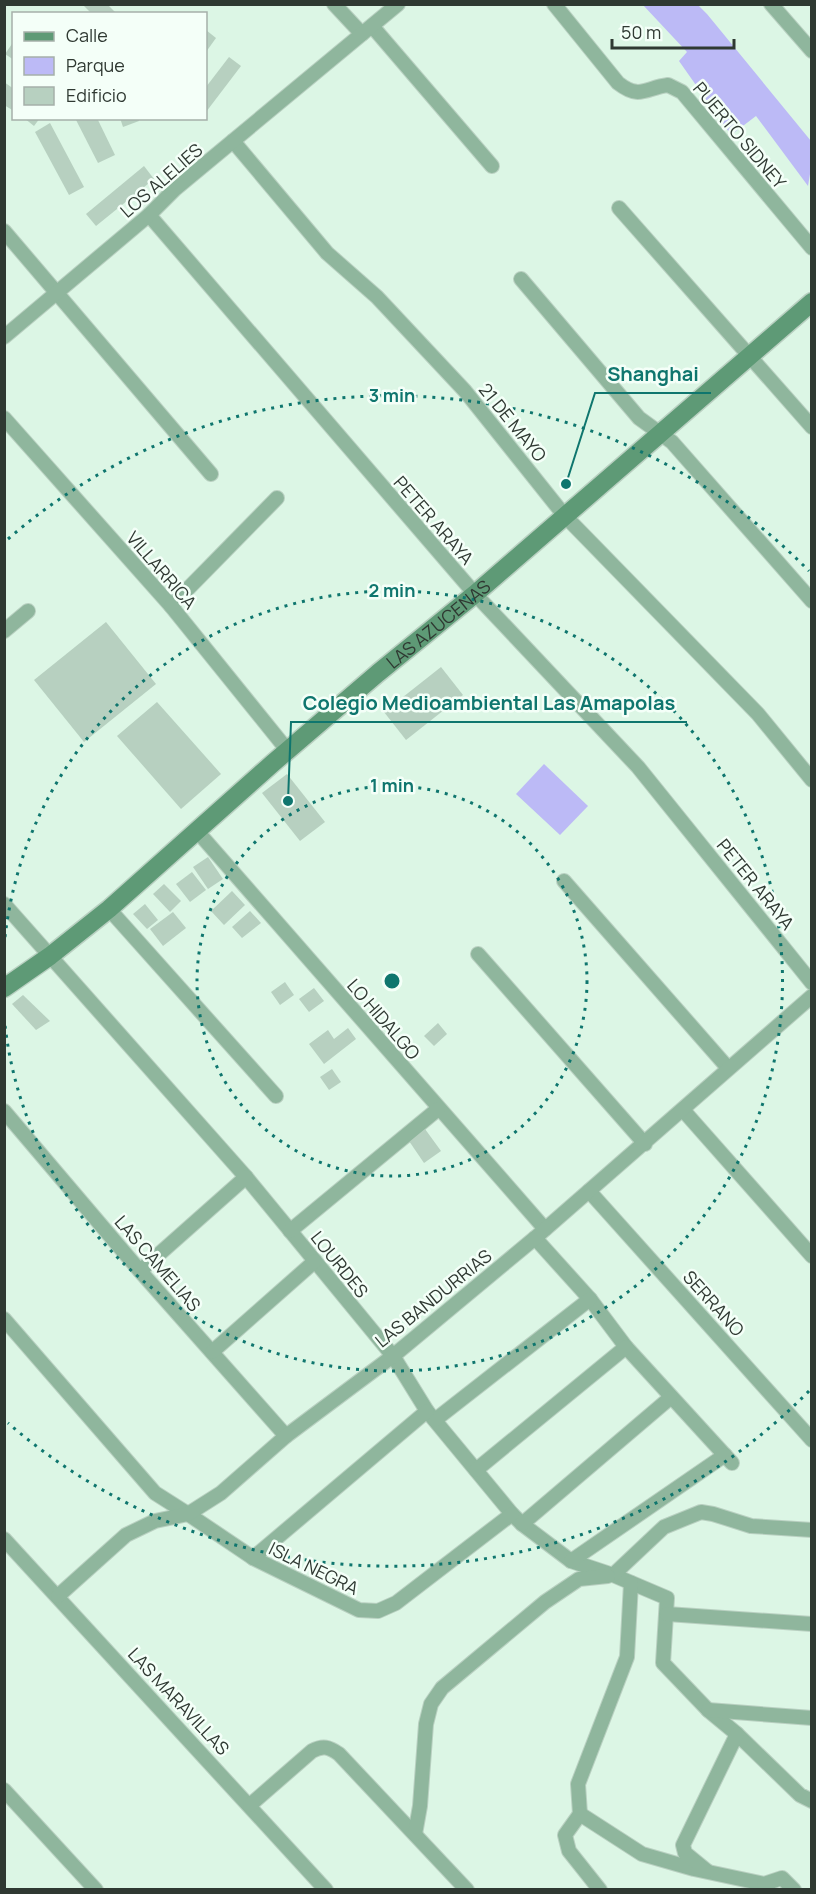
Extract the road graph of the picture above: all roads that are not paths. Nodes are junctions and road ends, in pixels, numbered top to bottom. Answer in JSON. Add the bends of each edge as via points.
{"nodes":[{"id":1,"x":334,"y":4,"type":"edge"},
{"id":2,"x":398,"y":4,"type":"edge"},
{"id":3,"x":554,"y":4,"type":"edge"},
{"id":4,"x":771,"y":4,"type":"edge"},
{"id":5,"x":367,"y":30,"type":"junction"},
{"id":6,"x":812,"y":51,"type":"edge"},
{"id":7,"x":233,"y":141,"type":"junction"},
{"id":8,"x":492,"y":166,"type":"dead end"},
{"id":9,"x":620,"y":208,"type":"dead end"},
{"id":10,"x":149,"y":214,"type":"junction"},
{"id":11,"x":4,"y":231,"type":"edge"},
{"id":12,"x":812,"y":248,"type":"edge"},
{"id":13,"x":521,"y":279,"type":"dead end"},
{"id":14,"x":57,"y":292,"type":"junction"},
{"id":15,"x":812,"y":302,"type":"edge"},
{"id":16,"x":4,"y":337,"type":"edge"},
{"id":17,"x":749,"y":357,"type":"junction"},
{"id":18,"x":4,"y":418,"type":"edge"},
{"id":19,"x":812,"y":428,"type":"edge"},
{"id":20,"x":660,"y":432,"type":"junction"},
{"id":21,"x":211,"y":474,"type":"dead end"},
{"id":22,"x":277,"y":498,"type":"dead end"},
{"id":23,"x":564,"y":515,"type":"junction"},
{"id":24,"x":475,"y":594,"type":"junction"},
{"id":25,"x":812,"y":601,"type":"edge"},
{"id":26,"x":171,"y":606,"type":"junction"},
{"id":27,"x":28,"y":611,"type":"dead end"},
{"id":28,"x":4,"y":631,"type":"edge"},
{"id":29,"x":288,"y":751,"type":"junction"},
{"id":30,"x":812,"y":780,"type":"edge"},
{"id":31,"x":197,"y":831,"type":"junction"},
{"id":32,"x":564,"y":881,"type":"dead end"},
{"id":33,"x":4,"y":904,"type":"edge"},
{"id":34,"x":109,"y":909,"type":"junction"},
{"id":35,"x":478,"y":954,"type":"dead end"},
{"id":36,"x":50,"y":956,"type":"junction"},
{"id":37,"x":812,"y":982,"type":"edge"},
{"id":38,"x":4,"y":988,"type":"edge"},
{"id":39,"x":812,"y":996,"type":"edge"},
{"id":40,"x":728,"y":1068,"type":"junction"},
{"id":41,"x":276,"y":1096,"type":"dead end"},
{"id":42,"x":438,"y":1109,"type":"junction"},
{"id":43,"x":683,"y":1110,"type":"junction"},
{"id":44,"x":4,"y":1111,"type":"edge"},
{"id":45,"x":645,"y":1144,"type":"junction"},
{"id":46,"x":246,"y":1178,"type":"junction"},
{"id":47,"x":589,"y":1191,"type":"junction"},
{"id":48,"x":290,"y":1231,"type":"junction"},
{"id":49,"x":540,"y":1234,"type":"junction"},
{"id":50,"x":812,"y":1256,"type":"edge"},
{"id":51,"x":315,"y":1262,"type":"junction"},
{"id":52,"x":140,"y":1271,"type":"junction"},
{"id":53,"x":590,"y":1299,"type":"junction"},
{"id":54,"x":4,"y":1319,"type":"edge"},
{"id":55,"x":626,"y":1347,"type":"junction"},
{"id":56,"x":212,"y":1353,"type":"junction"},
{"id":57,"x":393,"y":1356,"type":"junction"},
{"id":58,"x":670,"y":1398,"type":"junction"},
{"id":59,"x":431,"y":1416,"type":"junction"},
{"id":60,"x":286,"y":1437,"type":"junction"},
{"id":61,"x":812,"y":1440,"type":"edge"},
{"id":62,"x":476,"y":1470,"type":"junction"},
{"id":63,"x":188,"y":1514,"type":"junction"},
{"id":64,"x":517,"y":1519,"type":"junction"},
{"id":65,"x":812,"y":1530,"type":"edge"},
{"id":66,"x":4,"y":1539,"type":"edge"},
{"id":67,"x":15,"y":1550,"type":"junction"},
{"id":68,"x":253,"y":1558,"type":"junction"},
{"id":69,"x":4,"y":1560,"type":"edge"},
{"id":70,"x":572,"y":1561,"type":"junction"},
{"id":71,"x":613,"y":1575,"type":"junction"},
{"id":72,"x":631,"y":1583,"type":"junction"},
{"id":73,"x":58,"y":1596,"type":"junction"},
{"id":74,"x":667,"y":1614,"type":"junction"},
{"id":75,"x":812,"y":1624,"type":"edge"},
{"id":76,"x":708,"y":1710,"type":"junction"},
{"id":77,"x":812,"y":1718,"type":"edge"},
{"id":78,"x":737,"y":1734,"type":"junction"},
{"id":79,"x":4,"y":1790,"type":"edge"},
{"id":80,"x":812,"y":1801,"type":"edge"},
{"id":81,"x":250,"y":1805,"type":"junction"},
{"id":82,"x":580,"y":1814,"type":"junction"},
{"id":83,"x":415,"y":1834,"type":"junction"},
{"id":84,"x":707,"y":1871,"type":"junction"},
{"id":85,"x":733,"y":1884,"type":"edge"},
{"id":86,"x":766,"y":1887,"type":"edge"},
{"id":87,"x":96,"y":1890,"type":"edge"},
{"id":88,"x":326,"y":1890,"type":"edge"},
{"id":89,"x":467,"y":1890,"type":"edge"},
{"id":90,"x":600,"y":1890,"type":"edge"},
{"id":91,"x":794,"y":1890,"type":"edge"}],
"edges":[{"from":1,"to":5,"type":"street"},
{"from":2,"to":5,"type":"street","name":"LOS ALELIES"},
{"from":3,"to":12,"type":"street","name":"PUERTO SIDNEY","via":[[628,91],[637,93],[668,85],[682,92]]},
{"from":4,"to":6,"type":"street"},
{"from":5,"to":7,"type":"street","name":"LOS ALELIES"},
{"from":5,"to":8,"type":"street"},
{"from":7,"to":10,"type":"street","name":"LOS ALELIES"},
{"from":7,"to":23,"type":"street","name":"21 DE MAYO","via":[[327,253],[377,297],[465,391]]},
{"from":9,"to":17,"type":"street"},
{"from":10,"to":14,"type":"street","name":"LOS ALELIES"},
{"from":10,"to":24,"type":"street","name":"PETER ARAYA"},
{"from":11,"to":14,"type":"street"},
{"from":13,"to":20,"type":"street","via":[[639,418]]},
{"from":14,"to":16,"type":"street","name":"LOS ALELIES"},
{"from":14,"to":21,"type":"street"},
{"from":15,"to":17,"type":"street","name":"LAS AZUCENAS"},
{"from":17,"to":19,"type":"street"},
{"from":17,"to":20,"type":"street","name":"LAS AZUCENAS"},
{"from":18,"to":26,"type":"street","name":"VILLARRICA"},
{"from":20,"to":23,"type":"street","name":"LAS AZUCENAS"},
{"from":20,"to":25,"type":"street"},
{"from":22,"to":26,"type":"street"},
{"from":23,"to":24,"type":"street","name":"LAS AZUCENAS"},
{"from":23,"to":30,"type":"street","name":"21 DE MAYO","via":[[758,714]]},
{"from":24,"to":29,"type":"street","name":"LAS AZUCENAS"},
{"from":24,"to":37,"type":"street","name":"PETER ARAYA","via":[[638,767]]},
{"from":26,"to":29,"type":"street","name":"VILLARRICA"},
{"from":27,"to":28,"type":"street"},
{"from":29,"to":31,"type":"street","name":"LAS AZUCENAS"},
{"from":31,"to":34,"type":"street","name":"LAS AZUCENAS"},
{"from":31,"to":42,"type":"street","name":"LO HIDALGO"},
{"from":32,"to":40,"type":"street"},
{"from":33,"to":36,"type":"street","name":"LOURDES"},
{"from":34,"to":36,"type":"street","name":"LAS AZUCENAS"},
{"from":34,"to":41,"type":"street"},
{"from":35,"to":45,"type":"street"},
{"from":36,"to":38,"type":"street","name":"LAS AZUCENAS"},
{"from":36,"to":46,"type":"street","name":"LOURDES"},
{"from":39,"to":40,"type":"street","name":"LAS BANDURRIAS"},
{"from":40,"to":43,"type":"street","name":"LAS BANDURRIAS"},
{"from":42,"to":48,"type":"street"},
{"from":42,"to":49,"type":"street","name":"LO HIDALGO"},
{"from":43,"to":45,"type":"street","name":"LAS BANDURRIAS"},
{"from":43,"to":50,"type":"street"},
{"from":44,"to":52,"type":"street","name":"LAS CAMELIAS"},
{"from":45,"to":47,"type":"street","name":"LAS BANDURRIAS"},
{"from":46,"to":48,"type":"street","name":"LOURDES"},
{"from":46,"to":52,"type":"street"},
{"from":47,"to":49,"type":"street","name":"LAS BANDURRIAS"},
{"from":47,"to":61,"type":"street","name":"SERRANO"},
{"from":48,"to":51,"type":"street","name":"LOURDES"},
{"from":49,"to":53,"type":"street","name":"LO HIDALGO"},
{"from":49,"to":57,"type":"street","name":"LAS BANDURRIAS"},
{"from":51,"to":56,"type":"street"},
{"from":51,"to":57,"type":"street","name":"LOURDES"},
{"from":52,"to":56,"type":"street","name":"LAS CAMELIAS"},
{"from":53,"to":55,"type":"street","name":"LO HIDALGO"},
{"from":53,"to":59,"type":"street"},
{"from":54,"to":63,"type":"street","name":"ISLA NEGRA","via":[[154,1494]]},
{"from":55,"to":58,"type":"street","name":"LO HIDALGO"},
{"from":55,"to":62,"type":"street"},
{"from":56,"to":60,"type":"street","name":"LAS CAMELIAS"},
{"from":57,"to":59,"type":"street","name":"LOURDES"},
{"from":57,"to":60,"type":"street","name":"LAS BANDURRIAS"},
{"from":58,"to":64,"type":"street","name":"ISLA NEGRA"},
{"from":58,"to":70,"type":"street","name":"LO HIDALGO","via":[[729,1459]]},
{"from":59,"to":62,"type":"street","name":"LOURDES"},
{"from":59,"to":68,"type":"street"},
{"from":60,"to":63,"type":"street","name":"LAS BANDURRIAS","via":[[221,1493]]},
{"from":62,"to":64,"type":"street","name":"LOURDES"},
{"from":63,"to":68,"type":"street","name":"ISLA NEGRA"},
{"from":63,"to":73,"type":"street","name":"LAS BANDURRIAS","via":[[155,1521],[126,1535]]},
{"from":64,"to":68,"type":"street","name":"ISLA NEGRA","via":[[396,1603],[378,1611],[359,1610]]},
{"from":64,"to":70,"type":"street","name":"LOURDES"},
{"from":65,"to":71,"type":"street","via":[[751,1526],[701,1512],[664,1527]]},
{"from":66,"to":67,"type":"street","name":"LAS MARAVILLAS"},
{"from":67,"to":69,"type":"street"},
{"from":67,"to":73,"type":"street","name":"LAS MARAVILLAS"},
{"from":70,"to":71,"type":"street","name":"LOURDES"},
{"from":71,"to":72,"type":"street","name":"LOURDES"},
{"from":71,"to":83,"type":"street","via":[[579,1579],[545,1602],[442,1688],[431,1704],[426,1724]]},
{"from":72,"to":74,"type":"street","name":"LOURDES","via":[[667,1598]]},
{"from":72,"to":82,"type":"street","via":[[627,1658],[578,1784]]},
{"from":73,"to":81,"type":"street","name":"LAS MARAVILLAS"},
{"from":74,"to":75,"type":"street"},
{"from":74,"to":76,"type":"street","via":[[663,1663]]},
{"from":76,"to":77,"type":"street"},
{"from":76,"to":78,"type":"street"},
{"from":78,"to":80,"type":"street","via":[[800,1795]]},
{"from":78,"to":84,"type":"street","via":[[683,1845],[685,1853]]},
{"from":79,"to":87,"type":"street"},
{"from":81,"to":83,"type":"street","via":[[312,1751],[324,1746],[339,1754]]},
{"from":81,"to":88,"type":"street","name":"LAS MARAVILLAS"},
{"from":82,"to":84,"type":"street","via":[[642,1854]]},
{"from":82,"to":90,"type":"street","via":[[565,1835],[569,1851]]},
{"from":83,"to":89,"type":"street"},
{"from":84,"to":85,"type":"street"},
{"from":85,"to":86,"type":"street"},
{"from":86,"to":91,"type":"street","via":[[782,1878]]}]}
